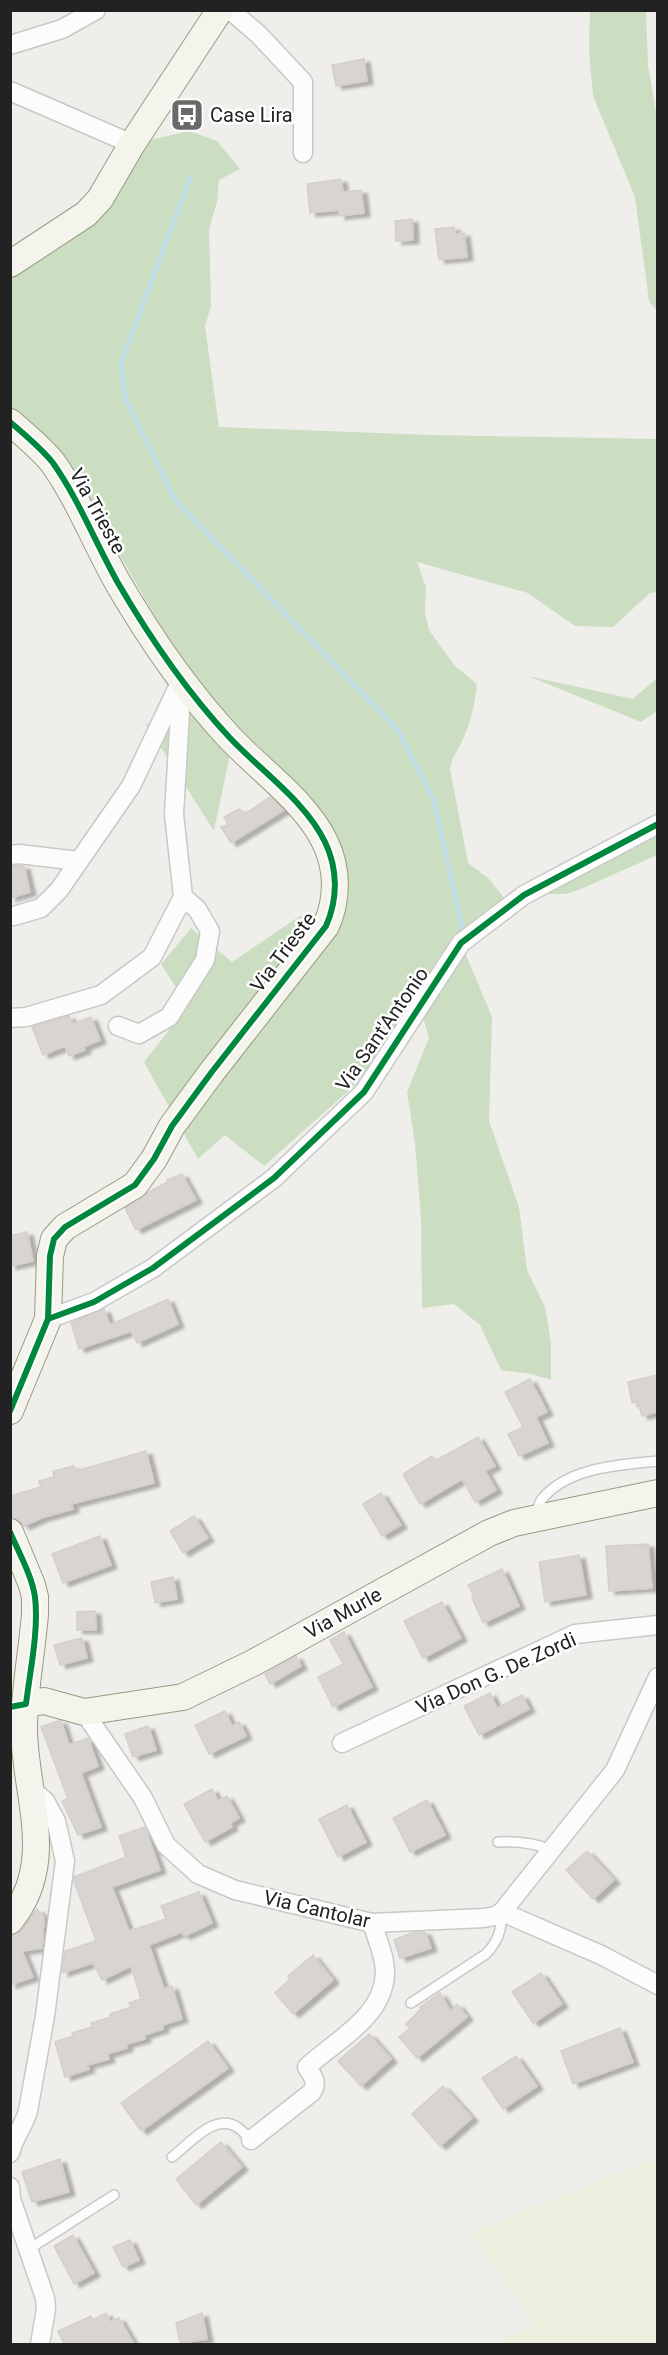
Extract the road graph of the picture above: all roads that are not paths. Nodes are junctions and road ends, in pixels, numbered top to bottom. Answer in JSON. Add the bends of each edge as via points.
{"nodes":[{"id":1,"x":96,"y":10,"type":"edge"},
{"id":2,"x":220,"y":10,"type":"edge"},
{"id":3,"x":230,"y":10,"type":"edge"},
{"id":4,"x":10,"y":45,"type":"edge"},
{"id":5,"x":10,"y":91,"type":"edge"},
{"id":6,"x":132,"y":144,"type":"junction"},
{"id":7,"x":303,"y":153,"type":"dead end"},
{"id":8,"x":10,"y":264,"type":"edge"},
{"id":9,"x":10,"y":422,"type":"edge"},
{"id":10,"x":182,"y":679,"type":"junction"},
{"id":11,"x":657,"y":824,"type":"edge"},
{"id":12,"x":10,"y":855,"type":"edge"},
{"id":13,"x":79,"y":861,"type":"junction"},
{"id":14,"x":183,"y":897,"type":"junction"},
{"id":15,"x":10,"y":916,"type":"edge"},
{"id":16,"x":10,"y":1018,"type":"edge"},
{"id":17,"x":118,"y":1026,"type":"dead end"},
{"id":18,"x":48,"y":1319,"type":"junction"},
{"id":19,"x":10,"y":1412,"type":"edge"},
{"id":20,"x":657,"y":1461,"type":"edge"},
{"id":21,"x":657,"y":1493,"type":"edge"},
{"id":22,"x":534,"y":1518,"type":"junction"},
{"id":23,"x":10,"y":1532,"type":"edge"},
{"id":24,"x":657,"y":1625,"type":"edge"},
{"id":25,"x":657,"y":1677,"type":"edge"},
{"id":26,"x":18,"y":1705,"type":"edge"},
{"id":27,"x":84,"y":1712,"type":"junction"},
{"id":28,"x":342,"y":1743,"type":"dead end"},
{"id":29,"x":30,"y":1788,"type":"junction"},
{"id":30,"x":498,"y":1842,"type":"dead end"},
{"id":31,"x":552,"y":1850,"type":"junction"},
{"id":32,"x":502,"y":1912,"type":"junction"},
{"id":33,"x":10,"y":1921,"type":"edge"},
{"id":34,"x":372,"y":1923,"type":"junction"},
{"id":35,"x":657,"y":1985,"type":"edge"},
{"id":36,"x":411,"y":2003,"type":"dead end"},
{"id":37,"x":251,"y":2140,"type":"joint"},
{"id":38,"x":10,"y":2153,"type":"edge"},
{"id":39,"x":172,"y":2157,"type":"dead end"},
{"id":40,"x":10,"y":2187,"type":"edge"},
{"id":41,"x":114,"y":2195,"type":"dead end"},
{"id":42,"x":29,"y":2249,"type":"junction"},
{"id":43,"x":40,"y":2344,"type":"edge"}],
"edges":[{"from":1,"to":4,"type":"street","via":[[62,29]]},
{"from":2,"to":6,"type":"street"},
{"from":3,"to":7,"type":"street","via":[[303,82]]},
{"from":5,"to":6,"type":"street"},
{"from":6,"to":8,"type":"street","via":[[106,191],[86,214]]},
{"from":9,"to":10,"type":"street","name":"Via Trieste","via":[[52,463],[118,583]]},
{"from":10,"to":13,"type":"street","via":[[131,786]]},
{"from":10,"to":14,"type":"street","via":[[174,814]]},
{"from":10,"to":18,"type":"street","name":"Via Trieste","via":[[230,738],[311,818],[325,842],[333,868],[332,914],[211,1072],[135,1185],[58,1232],[50,1256]]},
{"from":11,"to":18,"type":"street","name":"Via Sant'Antonio","via":[[524,895],[461,943],[364,1092],[274,1178],[153,1268],[94,1302]]},
{"from":12,"to":13,"type":"street"},
{"from":13,"to":15,"type":"street","via":[[41,908]]},
{"from":14,"to":16,"type":"street","via":[[152,957],[101,995]]},
{"from":14,"to":17,"type":"street","via":[[197,909],[210,931],[206,960],[169,1017],[139,1034]]},
{"from":18,"to":19,"type":"street","name":"Via Trieste"},
{"from":20,"to":22,"type":"lane","via":[[593,1470],[568,1479],[541,1500]]},
{"from":21,"to":22,"type":"street","name":"Via Murle"},
{"from":22,"to":27,"type":"street","name":"Via Murle","via":[[489,1533],[183,1697]]},
{"from":23,"to":26,"type":"street","via":[[35,1597]]},
{"from":24,"to":28,"type":"street","name":"Via Don G. De Zordi","via":[[575,1634]]},
{"from":25,"to":31,"type":"street","via":[[615,1770]]},
{"from":26,"to":27,"type":"street","name":"Via Murle","via":[[44,1701]]},
{"from":26,"to":29,"type":"street"},
{"from":27,"to":34,"type":"street","name":"Via Cantolar","via":[[143,1798],[166,1845],[198,1875],[235,1890]]},
{"from":29,"to":33,"type":"street","via":[[37,1860],[29,1890]]},
{"from":29,"to":38,"type":"street","via":[[45,1801],[56,1821],[65,1861],[28,2111],[14,2136]]},
{"from":30,"to":31,"type":"lane","via":[[536,1844]]},
{"from":31,"to":32,"type":"street"},
{"from":32,"to":34,"type":"street","name":"Via Cantolar","via":[[484,1918]]},
{"from":32,"to":35,"type":"street","via":[[602,1955]]},
{"from":32,"to":36,"type":"lane","via":[[500,1934],[486,1953]]},
{"from":34,"to":37,"type":"street","via":[[385,1973],[378,2001],[369,2015],[307,2067],[315,2080],[312,2092]]},
{"from":37,"to":39,"type":"lane","via":[[237,2126],[221,2123],[211,2126]]},
{"from":40,"to":42,"type":"street"},
{"from":41,"to":42,"type":"lane"},
{"from":42,"to":43,"type":"street","via":[[45,2298]]}]}
